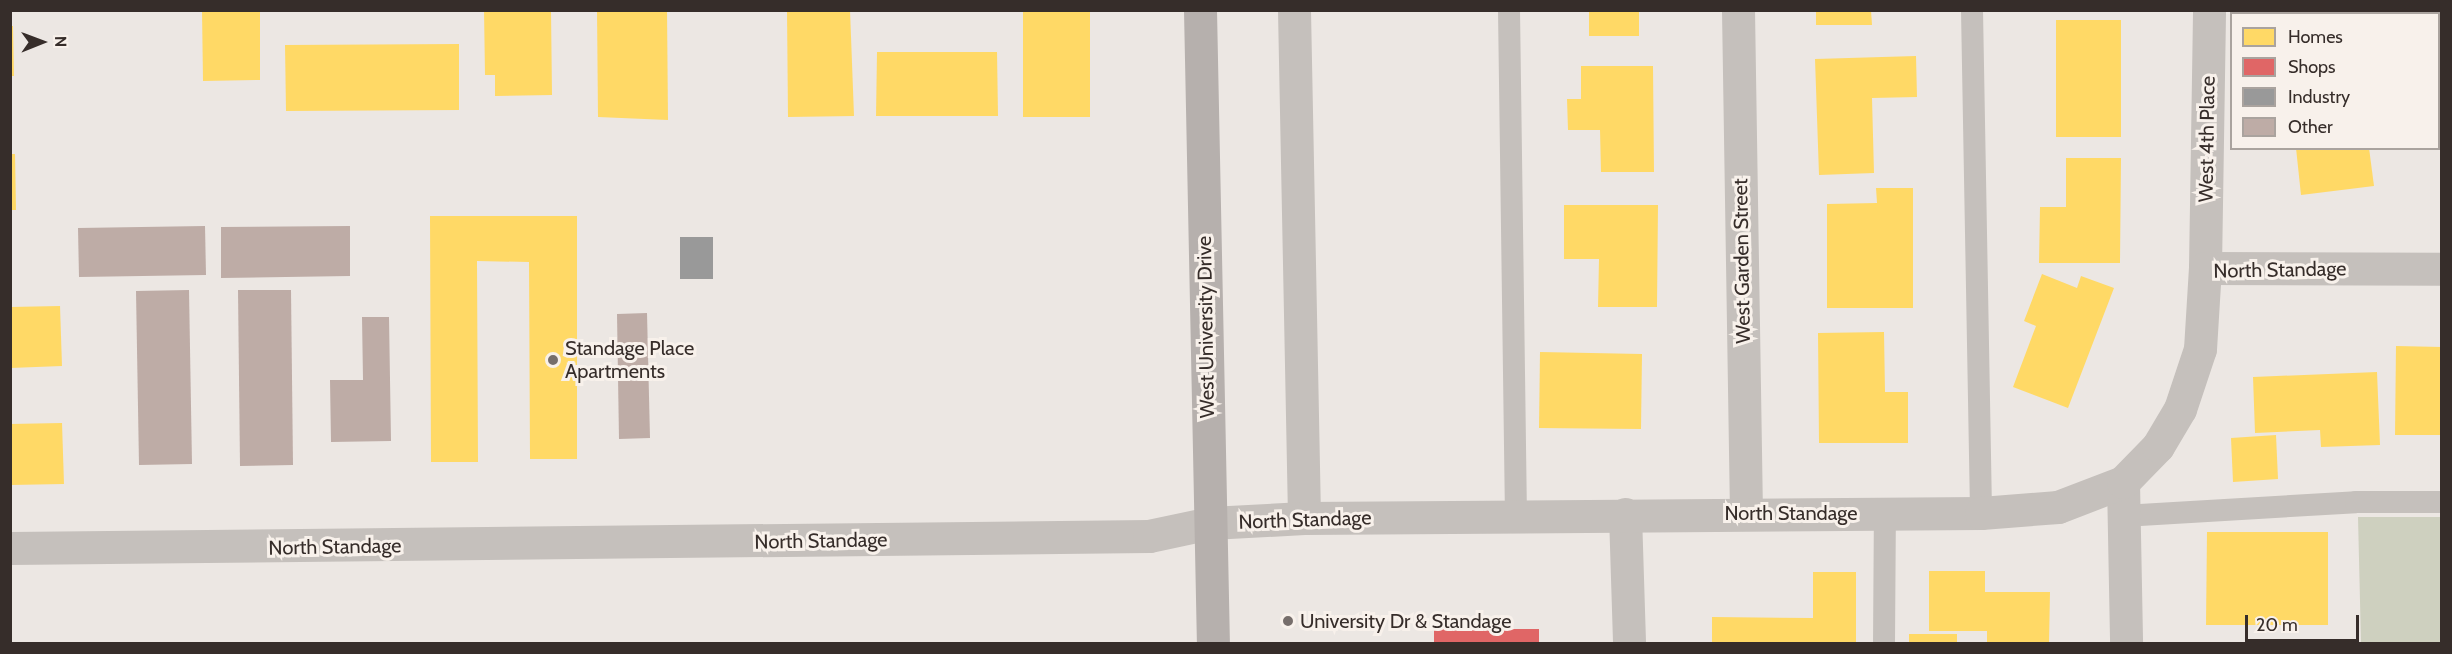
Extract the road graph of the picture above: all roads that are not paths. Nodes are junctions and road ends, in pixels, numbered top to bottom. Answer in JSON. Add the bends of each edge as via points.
{"nodes":[{"id":1,"x":1200,"y":10,"type":"edge"},
{"id":2,"x":1294,"y":10,"type":"edge"},
{"id":3,"x":1509,"y":10,"type":"edge"},
{"id":4,"x":1738,"y":10,"type":"edge"},
{"id":5,"x":1972,"y":10,"type":"edge"},
{"id":6,"x":2209,"y":10,"type":"edge"},
{"id":7,"x":2205,"y":268,"type":"junction"},
{"id":8,"x":2442,"y":269,"type":"edge"},
{"id":9,"x":2123,"y":482,"type":"junction"},
{"id":10,"x":2442,"y":502,"type":"edge"},
{"id":11,"x":1746,"y":512,"type":"junction"},
{"id":12,"x":1981,"y":513,"type":"junction"},
{"id":13,"x":1625,"y":514,"type":"junction"},
{"id":14,"x":1885,"y":514,"type":"junction"},
{"id":15,"x":1516,"y":515,"type":"junction"},
{"id":16,"x":2123,"y":516,"type":"junction"},
{"id":17,"x":1304,"y":518,"type":"junction"},
{"id":18,"x":1210,"y":523,"type":"junction"},
{"id":19,"x":10,"y":548,"type":"edge"},
{"id":20,"x":1213,"y":644,"type":"edge"},
{"id":21,"x":1629,"y":644,"type":"edge"},
{"id":22,"x":1884,"y":644,"type":"edge"},
{"id":23,"x":2126,"y":644,"type":"edge"}],
"edges":[{"from":1,"to":18,"type":"main road","name":"West University Drive"},
{"from":2,"to":17,"type":"street"},
{"from":3,"to":15,"type":"lane"},
{"from":4,"to":11,"type":"street","name":"West Garden Street"},
{"from":5,"to":12,"type":"lane"},
{"from":6,"to":7,"type":"street","name":"West 4th Place"},
{"from":7,"to":8,"type":"street","name":"North Standage"},
{"from":7,"to":9,"type":"street","name":"North Standage","via":[[2200,349],[2180,409],[2158,447]]},
{"from":9,"to":12,"type":"street","name":"North Standage","via":[[2058,507]]},
{"from":9,"to":16,"type":"street"},
{"from":10,"to":16,"type":"lane","via":[[2356,502]]},
{"from":11,"to":13,"type":"street","name":"North Standage"},
{"from":11,"to":14,"type":"street","name":"North Standage"},
{"from":12,"to":14,"type":"street","name":"North Standage"},
{"from":13,"to":15,"type":"street","name":"North Standage"},
{"from":13,"to":21,"type":"street"},
{"from":14,"to":22,"type":"lane"},
{"from":15,"to":17,"type":"street","name":"North Standage"},
{"from":16,"to":23,"type":"street"},
{"from":17,"to":18,"type":"street","name":"North Standage"},
{"from":18,"to":19,"type":"street","name":"North Standage","via":[[1149,536]]},
{"from":18,"to":20,"type":"main road","name":"West University Drive"}]}
